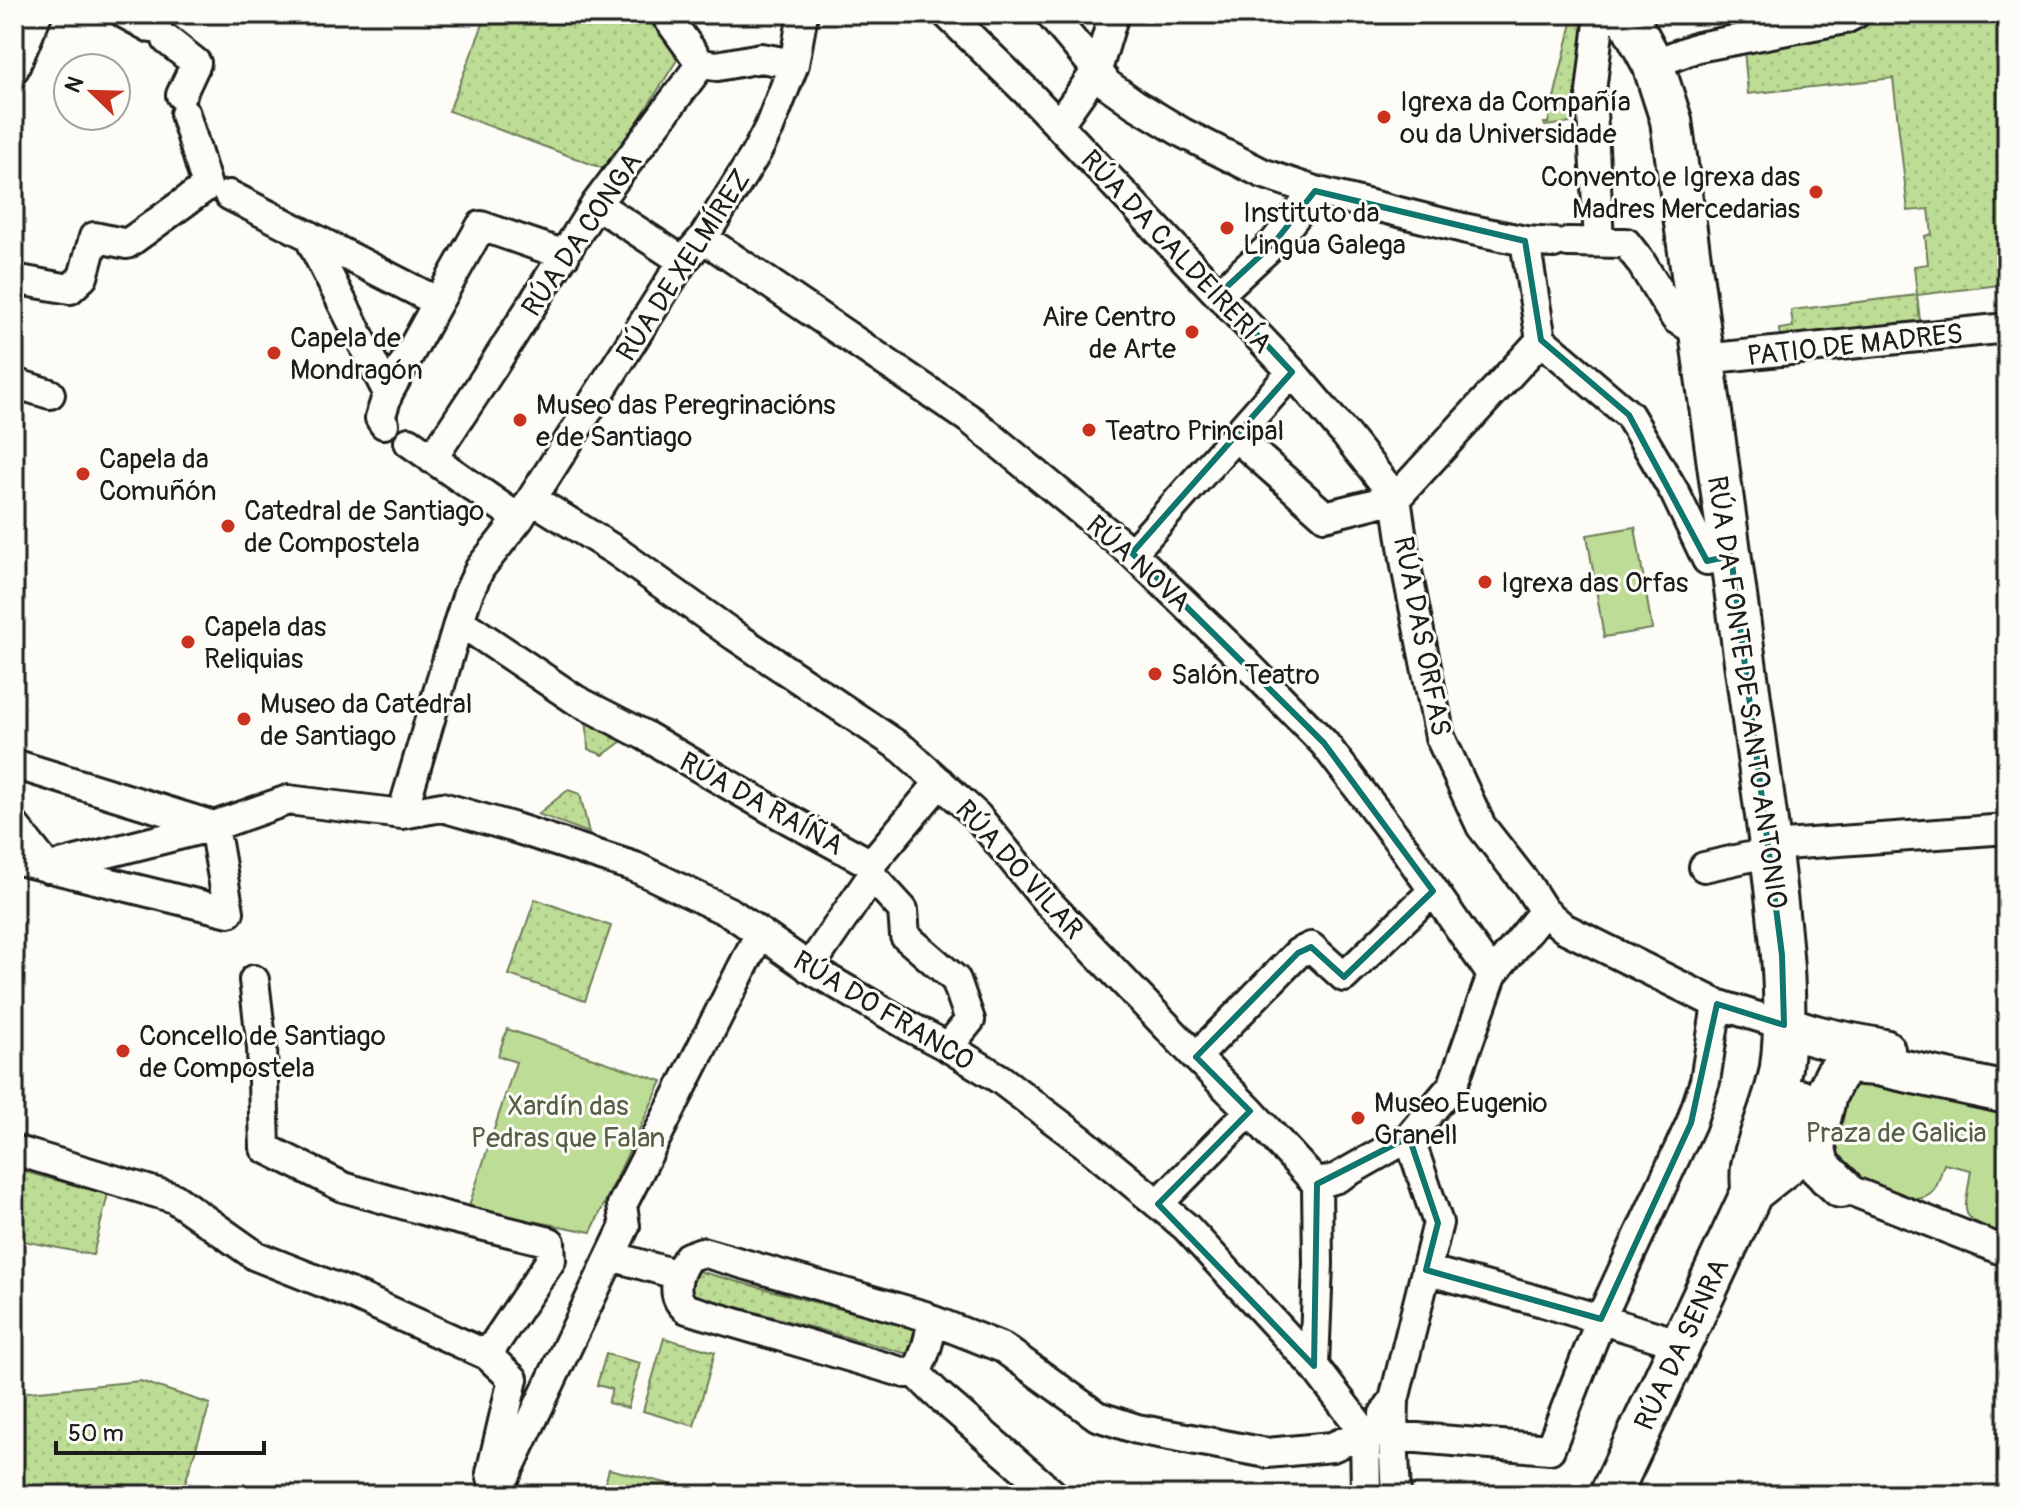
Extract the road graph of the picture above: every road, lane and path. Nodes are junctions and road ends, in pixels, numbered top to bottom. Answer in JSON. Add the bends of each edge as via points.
{"nodes":[{"id":1,"x":37,"y":14,"type":"edge"},
{"id":2,"x":125,"y":14,"type":"edge"},
{"id":3,"x":665,"y":14,"type":"edge"},
{"id":4,"x":803,"y":14,"type":"edge"},
{"id":5,"x":947,"y":14,"type":"edge"},
{"id":6,"x":1050,"y":14,"type":"edge"},
{"id":7,"x":1114,"y":14,"type":"edge"},
{"id":8,"x":1600,"y":14,"type":"edge"},
{"id":9,"x":1626,"y":14,"type":"edge"},
{"id":10,"x":1855,"y":14,"type":"edge"},
{"id":11,"x":163,"y":30,"type":"edge"},
{"id":12,"x":701,"y":64,"type":"junction"},
{"id":13,"x":794,"y":64,"type":"junction"},
{"id":14,"x":1653,"y":64,"type":"junction"},
{"id":15,"x":14,"y":69,"type":"edge"},
{"id":16,"x":1097,"y":70,"type":"junction"},
{"id":17,"x":1058,"y":125,"type":"junction"},
{"id":18,"x":1315,"y":191,"type":"junction"},
{"id":19,"x":229,"y":195,"type":"dead end"},
{"id":20,"x":596,"y":204,"type":"junction"},
{"id":21,"x":308,"y":235,"type":"junction"},
{"id":22,"x":703,"y":238,"type":"junction"},
{"id":23,"x":1525,"y":241,"type":"junction"},
{"id":24,"x":1599,"y":242,"type":"junction"},
{"id":25,"x":565,"y":255,"type":"junction"},
{"id":26,"x":683,"y":261,"type":"junction"},
{"id":27,"x":14,"y":279,"type":"edge"},
{"id":28,"x":1219,"y":294,"type":"junction"},
{"id":29,"x":438,"y":302,"type":"junction"},
{"id":30,"x":2007,"y":328,"type":"edge"},
{"id":31,"x":1541,"y":340,"type":"junction"},
{"id":32,"x":1701,"y":346,"type":"junction"},
{"id":33,"x":1292,"y":372,"type":"junction"},
{"id":34,"x":14,"y":383,"type":"edge"},
{"id":35,"x":388,"y":393,"type":"junction"},
{"id":36,"x":50,"y":394,"type":"dead end"},
{"id":37,"x":384,"y":424,"type":"dead end"},
{"id":38,"x":1235,"y":436,"type":"junction"},
{"id":39,"x":409,"y":442,"type":"dead end"},
{"id":40,"x":432,"y":459,"type":"junction"},
{"id":41,"x":1396,"y":498,"type":"junction"},
{"id":42,"x":526,"y":509,"type":"junction"},
{"id":43,"x":1132,"y":553,"type":"junction"},
{"id":44,"x":1731,"y":556,"type":"junction"},
{"id":45,"x":459,"y":621,"type":"junction"},
{"id":46,"x":14,"y":764,"type":"edge"},
{"id":47,"x":940,"y":782,"type":"junction"},
{"id":48,"x":402,"y":814,"type":"junction"},
{"id":49,"x":14,"y":825,"type":"edge"},
{"id":50,"x":214,"y":826,"type":"junction"},
{"id":51,"x":2007,"y":829,"type":"edge"},
{"id":52,"x":1770,"y":849,"type":"junction"},
{"id":53,"x":14,"y":859,"type":"edge"},
{"id":54,"x":1704,"y":867,"type":"dead end"},
{"id":55,"x":48,"y":868,"type":"junction"},
{"id":56,"x":872,"y":870,"type":"junction"},
{"id":57,"x":1433,"y":891,"type":"junction"},
{"id":58,"x":1544,"y":911,"type":"junction"},
{"id":59,"x":760,"y":933,"type":"junction"},
{"id":60,"x":809,"y":968,"type":"junction"},
{"id":61,"x":1492,"y":975,"type":"junction"},
{"id":62,"x":254,"y":980,"type":"dead end"},
{"id":63,"x":1717,"y":1004,"type":"junction"},
{"id":64,"x":948,"y":1047,"type":"junction"},
{"id":65,"x":1793,"y":1050,"type":"junction"},
{"id":66,"x":1196,"y":1057,"type":"junction"},
{"id":67,"x":2007,"y":1076,"type":"edge"},
{"id":68,"x":2007,"y":1093,"type":"edge"},
{"id":69,"x":1250,"y":1111,"type":"junction"},
{"id":70,"x":1409,"y":1137,"type":"junction"},
{"id":71,"x":14,"y":1150,"type":"edge"},
{"id":72,"x":1786,"y":1165,"type":"junction"},
{"id":73,"x":1317,"y":1184,"type":"junction"},
{"id":74,"x":1841,"y":1187,"type":"junction"},
{"id":75,"x":1752,"y":1192,"type":"junction"},
{"id":76,"x":1158,"y":1204,"type":"junction"},
{"id":77,"x":2007,"y":1252,"type":"edge"},
{"id":78,"x":611,"y":1256,"type":"junction"},
{"id":79,"x":1426,"y":1270,"type":"junction"},
{"id":80,"x":679,"y":1275,"type":"junction"},
{"id":81,"x":929,"y":1319,"type":"junction"},
{"id":82,"x":1600,"y":1322,"type":"junction"},
{"id":83,"x":1681,"y":1344,"type":"junction"},
{"id":84,"x":487,"y":1355,"type":"junction"},
{"id":85,"x":1314,"y":1366,"type":"junction"},
{"id":86,"x":915,"y":1372,"type":"junction"},
{"id":87,"x":1377,"y":1433,"type":"junction"},
{"id":88,"x":497,"y":1495,"type":"edge"},
{"id":89,"x":1054,"y":1495,"type":"edge"},
{"id":90,"x":1366,"y":1495,"type":"edge"},
{"id":91,"x":1396,"y":1495,"type":"edge"},
{"id":92,"x":1610,"y":1495,"type":"edge"}],
"edges":[{"from":1,"to":15,"type":"street"},
{"from":2,"to":11,"type":"street"},
{"from":3,"to":12,"type":"street"},
{"from":4,"to":13,"type":"street","name":"RÚA DE XELMÍREZ"},
{"from":5,"to":17,"type":"street","name":"RÚA DA CALDEIRERÍA"},
{"from":6,"to":16,"type":"street"},
{"from":7,"to":16,"type":"street"},
{"from":8,"to":24,"type":"street","via":[[1591,92]]},
{"from":9,"to":14,"type":"street","name":"RÚA DA FONTE DE SANTO ANTONIO"},
{"from":10,"to":14,"type":"street","via":[[1698,47]]},
{"from":11,"to":27,"type":"street","via":[[196,63],[183,105],[207,186],[127,244],[94,237],[83,277],[70,289]]},
{"from":12,"to":13,"type":"street","via":[[761,58]]},
{"from":12,"to":20,"type":"street","name":"RÚA DA CONGA"},
{"from":13,"to":22,"type":"street","name":"RÚA DE XELMÍREZ","via":[[755,155]]},
{"from":14,"to":32,"type":"street","name":"RÚA DA FONTE DE SANTO ANTONIO","via":[[1671,120]]},
{"from":16,"to":17,"type":"street"},
{"from":16,"to":18,"type":"street","via":[[1107,84],[1183,133],[1262,173]]},
{"from":17,"to":28,"type":"street","name":"RÚA DA CALDEIRERÍA"},
{"from":18,"to":23,"type":"street"},
{"from":18,"to":28,"type":"street","via":[[1274,243]]},
{"from":19,"to":21,"type":"street"},
{"from":20,"to":25,"type":"street","name":"RÚA DA CONGA"},
{"from":20,"to":26,"type":"street"},
{"from":21,"to":29,"type":"street"},
{"from":21,"to":35,"type":"street"},
{"from":22,"to":26,"type":"street","name":"RÚA DE XELMÍREZ"},
{"from":22,"to":43,"type":"street","name":"RÚA NOVA","via":[[971,420]]},
{"from":23,"to":24,"type":"street"},
{"from":23,"to":31,"type":"street"},
{"from":24,"to":32,"type":"street","via":[[1626,243],[1676,319]]},
{"from":25,"to":29,"type":"street","via":[[481,226]]},
{"from":25,"to":40,"type":"street","name":"RÚA DA CONGA"},
{"from":26,"to":42,"type":"street","name":"RÚA DE XELMÍREZ"},
{"from":28,"to":33,"type":"street","name":"RÚA DA CALDEIRERÍA"},
{"from":29,"to":35,"type":"street"},
{"from":30,"to":32,"type":"street","name":"PATIO DE MADRES"},
{"from":31,"to":41,"type":"street"},
{"from":31,"to":44,"type":"street","via":[[1629,415],[1707,560]]},
{"from":32,"to":44,"type":"street","name":"RÚA DA FONTE DE SANTO ANTONIO"},
{"from":33,"to":38,"type":"street"},
{"from":33,"to":41,"type":"street","name":"RÚA DA CALDEIRERÍA"},
{"from":34,"to":36,"type":"street"},
{"from":35,"to":37,"type":"street","via":[[380,418]]},
{"from":38,"to":41,"type":"street","via":[[1325,516]]},
{"from":38,"to":43,"type":"street"},
{"from":39,"to":40,"type":"street","name":"RÚA DO VILAR"},
{"from":40,"to":42,"type":"street","name":"RÚA DO VILAR"},
{"from":41,"to":58,"type":"street","name":"RÚA DAS ORFAS","via":[[1440,737],[1481,826]]},
{"from":42,"to":45,"type":"street","name":"RÚA DE XELMÍREZ","via":[[480,568]]},
{"from":42,"to":47,"type":"street","name":"RÚA DO VILAR","via":[[616,551],[903,749]]},
{"from":43,"to":57,"type":"street","name":"RÚA NOVA","via":[[1324,743]]},
{"from":44,"to":52,"type":"street","name":"RÚA DA FONTE DE SANTO ANTONIO"},
{"from":45,"to":48,"type":"street","name":"RÚA DE XELMÍREZ"},
{"from":45,"to":56,"type":"street","name":"RÚA DA RAÍÑA","via":[[576,700]]},
{"from":46,"to":50,"type":"street"},
{"from":47,"to":56,"type":"street"},
{"from":47,"to":66,"type":"street","name":"RÚA DO VILAR"},
{"from":48,"to":50,"type":"street","name":"RÚA DO FRANCO","via":[[288,800]]},
{"from":48,"to":59,"type":"street","name":"RÚA DO FRANCO","via":[[442,807],[635,867],[731,913]]},
{"from":49,"to":55,"type":"street"},
{"from":50,"to":55,"type":"street"},
{"from":50,"to":55,"type":"street","via":[[229,912]]},
{"from":51,"to":52,"type":"street"},
{"from":52,"to":54,"type":"street"},
{"from":52,"to":65,"type":"street","name":"RÚA DA FONTE DE SANTO ANTONIO"},
{"from":53,"to":55,"type":"street"},
{"from":56,"to":60,"type":"street"},
{"from":56,"to":64,"type":"street","name":"RÚA DA RAÍÑA","via":[[903,910],[905,936],[956,980],[970,1020]]},
{"from":57,"to":61,"type":"street","name":"RÚA NOVA"},
{"from":57,"to":66,"type":"street","via":[[1344,977],[1311,947],[1298,953]]},
{"from":58,"to":61,"type":"street"},
{"from":58,"to":63,"type":"street","name":"RÚA DAS ORFAS","via":[[1564,928]]},
{"from":59,"to":60,"type":"street","name":"RÚA DO FRANCO"},
{"from":59,"to":78,"type":"street","via":[[622,1205],[625,1226]]},
{"from":60,"to":64,"type":"street","name":"RÚA DO FRANCO"},
{"from":61,"to":70,"type":"street","via":[[1453,1085]]},
{"from":62,"to":84,"type":"street","via":[[265,1148],[343,1187],[550,1242],[551,1260]]},
{"from":63,"to":65,"type":"street","name":"RÚA DAS ORFAS"},
{"from":63,"to":82,"type":"street","via":[[1705,1081],[1691,1123]]},
{"from":64,"to":76,"type":"street","name":"RÚA DO FRANCO","via":[[1000,1079]]},
{"from":65,"to":67,"type":"street"},
{"from":65,"to":72,"type":"street","via":[[1800,1097]]},
{"from":65,"to":75,"type":"street","name":"RÚA DA SENRA","via":[[1752,1165]]},
{"from":66,"to":69,"type":"street","name":"RÚA DO VILAR"},
{"from":68,"to":74,"type":"street","via":[[1846,1063],[1826,1095],[1814,1144],[1819,1166]]},
{"from":69,"to":73,"type":"street","name":"RÚA DO VILAR"},
{"from":69,"to":76,"type":"street"},
{"from":70,"to":73,"type":"street"},
{"from":70,"to":79,"type":"street","via":[[1438,1223]]},
{"from":71,"to":84,"type":"street","via":[[174,1198],[256,1256]]},
{"from":72,"to":74,"type":"street"},
{"from":72,"to":75,"type":"street","name":"RÚA DA SENRA"},
{"from":73,"to":85,"type":"street"},
{"from":74,"to":77,"type":"street"},
{"from":75,"to":83,"type":"street","name":"RÚA DA SENRA"},
{"from":76,"to":85,"type":"street","name":"RÚA DO FRANCO","via":[[1186,1227]]},
{"from":78,"to":80,"type":"street"},
{"from":78,"to":88,"type":"street"},
{"from":79,"to":82,"type":"street"},
{"from":79,"to":87,"type":"street","via":[[1394,1400]]},
{"from":80,"to":81,"type":"street","via":[[688,1257],[710,1253]]},
{"from":80,"to":86,"type":"street","via":[[677,1298],[695,1313]]},
{"from":81,"to":86,"type":"street","via":[[922,1363]]},
{"from":81,"to":87,"type":"street","via":[[1003,1348],[1097,1416],[1137,1429],[1267,1453],[1332,1447]]},
{"from":82,"to":83,"type":"street"},
{"from":82,"to":87,"type":"street","via":[[1550,1449]]},
{"from":83,"to":92,"type":"street","name":"RÚA DA SENRA"},
{"from":84,"to":88,"type":"street","via":[[513,1379],[491,1473]]},
{"from":85,"to":87,"type":"street","name":"RÚA DO FRANCO"},
{"from":86,"to":89,"type":"street"},
{"from":87,"to":90,"type":"street"},
{"from":87,"to":91,"type":"street"}]}
